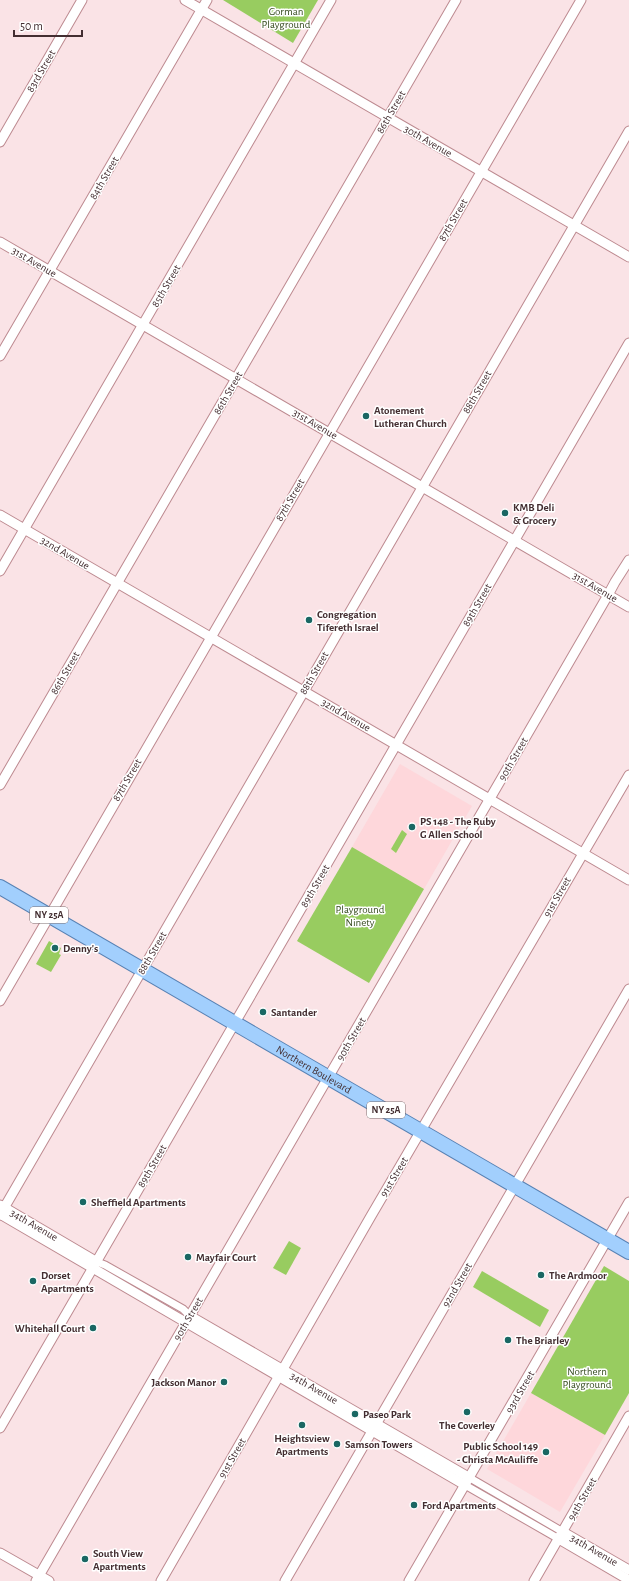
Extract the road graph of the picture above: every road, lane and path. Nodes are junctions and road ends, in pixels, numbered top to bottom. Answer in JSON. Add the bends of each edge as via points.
{"nodes":[{"id":1,"x":82,"y":0,"type":"edge"},
{"id":2,"x":185,"y":0,"type":"edge"},
{"id":3,"x":207,"y":0,"type":"edge"},
{"id":4,"x":331,"y":0,"type":"edge"},
{"id":5,"x":456,"y":0,"type":"edge"},
{"id":6,"x":581,"y":0,"type":"edge"},
{"id":7,"x":202,"y":10,"type":"junction"},
{"id":8,"x":294,"y":64,"type":"junction"},
{"id":9,"x":388,"y":118,"type":"junction"},
{"id":10,"x":629,"y":131,"type":"edge"},
{"id":11,"x":0,"y":142,"type":"edge"},
{"id":12,"x":480,"y":172,"type":"junction"},
{"id":13,"x":574,"y":225,"type":"junction"},
{"id":14,"x":0,"y":242,"type":"edge"},
{"id":15,"x":629,"y":257,"type":"edge"},
{"id":16,"x":50,"y":271,"type":"junction"},
{"id":17,"x":143,"y":325,"type":"junction"},
{"id":18,"x":629,"y":343,"type":"edge"},
{"id":19,"x":0,"y":356,"type":"edge"},
{"id":20,"x":236,"y":379,"type":"junction"},
{"id":21,"x":329,"y":433,"type":"junction"},
{"id":22,"x":422,"y":487,"type":"junction"},
{"id":23,"x":0,"y":515,"type":"edge"},
{"id":24,"x":24,"y":529,"type":"junction"},
{"id":25,"x":514,"y":541,"type":"junction"},
{"id":26,"x":629,"y":560,"type":"edge"},
{"id":27,"x":0,"y":571,"type":"edge"},
{"id":28,"x":117,"y":583,"type":"junction"},
{"id":29,"x":608,"y":595,"type":"junction"},
{"id":30,"x":629,"y":607,"type":"edge"},
{"id":31,"x":210,"y":637,"type":"junction"},
{"id":32,"x":304,"y":691,"type":"junction"},
{"id":33,"x":396,"y":745,"type":"junction"},
{"id":34,"x":629,"y":775,"type":"edge"},
{"id":35,"x":0,"y":785,"type":"edge"},
{"id":36,"x":490,"y":799,"type":"junction"},
{"id":37,"x":583,"y":853,"type":"junction"},
{"id":38,"x":629,"y":880,"type":"edge"},
{"id":39,"x":0,"y":887,"type":"edge"},
{"id":40,"x":49,"y":915,"type":"junction"},
{"id":41,"x":142,"y":969,"type":"junction"},
{"id":42,"x":629,"y":989,"type":"edge"},
{"id":43,"x":0,"y":1001,"type":"edge"},
{"id":44,"x":235,"y":1023,"type":"junction"},
{"id":45,"x":328,"y":1077,"type":"junction"},
{"id":46,"x":421,"y":1131,"type":"junction"},
{"id":47,"x":515,"y":1186,"type":"junction"},
{"id":48,"x":629,"y":1202,"type":"edge"},
{"id":49,"x":1,"y":1212,"type":"edge"},
{"id":50,"x":608,"y":1239,"type":"junction"},
{"id":51,"x":629,"y":1252,"type":"edge"},
{"id":52,"x":95,"y":1265,"type":"junction"},
{"id":53,"x":188,"y":1319,"type":"junction"},
{"id":54,"x":281,"y":1373,"type":"junction"},
{"id":55,"x":629,"y":1416,"type":"edge"},
{"id":56,"x":374,"y":1427,"type":"junction"},
{"id":57,"x":0,"y":1428,"type":"edge"},
{"id":58,"x":467,"y":1481,"type":"junction"},
{"id":59,"x":561,"y":1535,"type":"junction"},
{"id":60,"x":0,"y":1553,"type":"edge"},
{"id":61,"x":629,"y":1570,"type":"edge"},
{"id":62,"x":37,"y":1578,"type":"edge"},
{"id":63,"x":629,"y":1580,"type":"edge"},
{"id":64,"x":49,"y":1581,"type":"edge"},
{"id":65,"x":161,"y":1581,"type":"edge"},
{"id":66,"x":285,"y":1581,"type":"edge"},
{"id":67,"x":409,"y":1581,"type":"edge"},
{"id":68,"x":534,"y":1581,"type":"edge"}],
"edges":[{"from":1,"to":11,"type":"street","name":"83rd Street"},
{"from":2,"to":7,"type":"street","name":"30th Avenue"},
{"from":3,"to":7,"type":"street","name":"84th Street"},
{"from":4,"to":8,"type":"street","name":"85th Street"},
{"from":5,"to":9,"type":"street","name":"86th Street"},
{"from":6,"to":12,"type":"street","name":"87th Street"},
{"from":7,"to":8,"type":"street","name":"30th Avenue"},
{"from":7,"to":16,"type":"street","name":"84th Street"},
{"from":8,"to":9,"type":"street","name":"30th Avenue"},
{"from":8,"to":17,"type":"street","name":"85th Street"},
{"from":9,"to":12,"type":"street","name":"30th Avenue"},
{"from":9,"to":20,"type":"street","name":"86th Street"},
{"from":10,"to":13,"type":"street","name":"88th Street"},
{"from":12,"to":13,"type":"street","name":"30th Avenue"},
{"from":12,"to":21,"type":"street","name":"87th Street"},
{"from":13,"to":15,"type":"street","name":"30th Avenue"},
{"from":13,"to":22,"type":"street","name":"88th Street"},
{"from":14,"to":16,"type":"street","name":"31st Avenue"},
{"from":16,"to":17,"type":"street","name":"31st Avenue"},
{"from":16,"to":19,"type":"street","name":"84th Street"},
{"from":17,"to":20,"type":"street","name":"31st Avenue"},
{"from":17,"to":24,"type":"street","name":"85th Street"},
{"from":18,"to":25,"type":"street","name":"89th Street"},
{"from":20,"to":21,"type":"street","name":"31st Avenue"},
{"from":20,"to":28,"type":"street","name":"86th Street"},
{"from":21,"to":22,"type":"street","name":"31st Avenue"},
{"from":21,"to":31,"type":"street","name":"87th Street"},
{"from":22,"to":25,"type":"street","name":"31st Avenue"},
{"from":22,"to":32,"type":"street","name":"88th Street"},
{"from":23,"to":24,"type":"street","name":"32nd Avenue"},
{"from":24,"to":27,"type":"street","name":"85th Street"},
{"from":24,"to":28,"type":"street","name":"32nd Avenue"},
{"from":25,"to":29,"type":"street","name":"31st Avenue"},
{"from":25,"to":33,"type":"street","name":"89th Street"},
{"from":26,"to":29,"type":"street","name":"90th Street"},
{"from":28,"to":31,"type":"street","name":"32nd Avenue"},
{"from":28,"to":35,"type":"street","name":"86th Street"},
{"from":29,"to":30,"type":"street","name":"31st Avenue"},
{"from":29,"to":36,"type":"street","name":"90th Street"},
{"from":31,"to":32,"type":"street","name":"32nd Avenue"},
{"from":31,"to":40,"type":"street","name":"87th Street"},
{"from":32,"to":33,"type":"street","name":"32nd Avenue"},
{"from":32,"to":41,"type":"street","name":"88th Street"},
{"from":33,"to":36,"type":"street","name":"32nd Avenue"},
{"from":33,"to":44,"type":"street","name":"89th Street"},
{"from":34,"to":37,"type":"street","name":"91st Street"},
{"from":36,"to":37,"type":"street","name":"32nd Avenue"},
{"from":36,"to":45,"type":"street","name":"90th Street"},
{"from":37,"to":38,"type":"street","name":"32nd Avenue"},
{"from":37,"to":46,"type":"street","name":"91st Street"},
{"from":39,"to":40,"type":"main road","name":"Northern Boulevard","number":"NY 25A"},
{"from":40,"to":41,"type":"main road","name":"Northern Boulevard","number":"NY 25A"},
{"from":40,"to":43,"type":"street","name":"87th Street"},
{"from":41,"to":44,"type":"main road","name":"Northern Boulevard","number":"NY 25A"},
{"from":41,"to":49,"type":"street","name":"88th Street"},
{"from":42,"to":47,"type":"street","name":"92nd Street"},
{"from":44,"to":45,"type":"main road","name":"Northern Boulevard","number":"NY 25A"},
{"from":44,"to":52,"type":"street","name":"89th Street"},
{"from":45,"to":46,"type":"main road","name":"Northern Boulevard","number":"NY 25A"},
{"from":45,"to":53,"type":"street","name":"90th Street"},
{"from":46,"to":47,"type":"main road","name":"Northern Boulevard","number":"NY 25A"},
{"from":46,"to":54,"type":"street","name":"91st Street"},
{"from":47,"to":50,"type":"main road","name":"Northern Boulevard","number":"NY 25A"},
{"from":47,"to":56,"type":"street","name":"92nd Street"},
{"from":48,"to":50,"type":"street","name":"93rd Street"},
{"from":49,"to":52,"type":"street","name":"34th Avenue"},
{"from":50,"to":51,"type":"main road","name":"Northern Boulevard","number":"NY 25A"},
{"from":50,"to":58,"type":"street","name":"93rd Street"},
{"from":52,"to":53,"type":"street","name":"34th Avenue"},
{"from":52,"to":57,"type":"street","name":"89th Street"},
{"from":53,"to":54,"type":"street","name":"34th Avenue"},
{"from":53,"to":62,"type":"street","name":"90th Street"},
{"from":54,"to":56,"type":"street","name":"34th Avenue"},
{"from":54,"to":65,"type":"street","name":"91st Street"},
{"from":55,"to":59,"type":"street","name":"94th Street"},
{"from":56,"to":58,"type":"street","name":"34th Avenue"},
{"from":56,"to":66,"type":"street","name":"92nd Street"},
{"from":58,"to":59,"type":"street","name":"34th Avenue"},
{"from":58,"to":67,"type":"street","name":"93rd Street"},
{"from":59,"to":61,"type":"street","name":"34th Avenue"},
{"from":59,"to":63,"type":"street","name":"34th Avenue"},
{"from":59,"to":68,"type":"street","name":"94th Street"},
{"from":60,"to":62,"type":"street"},
{"from":62,"to":64,"type":"street"}]}
